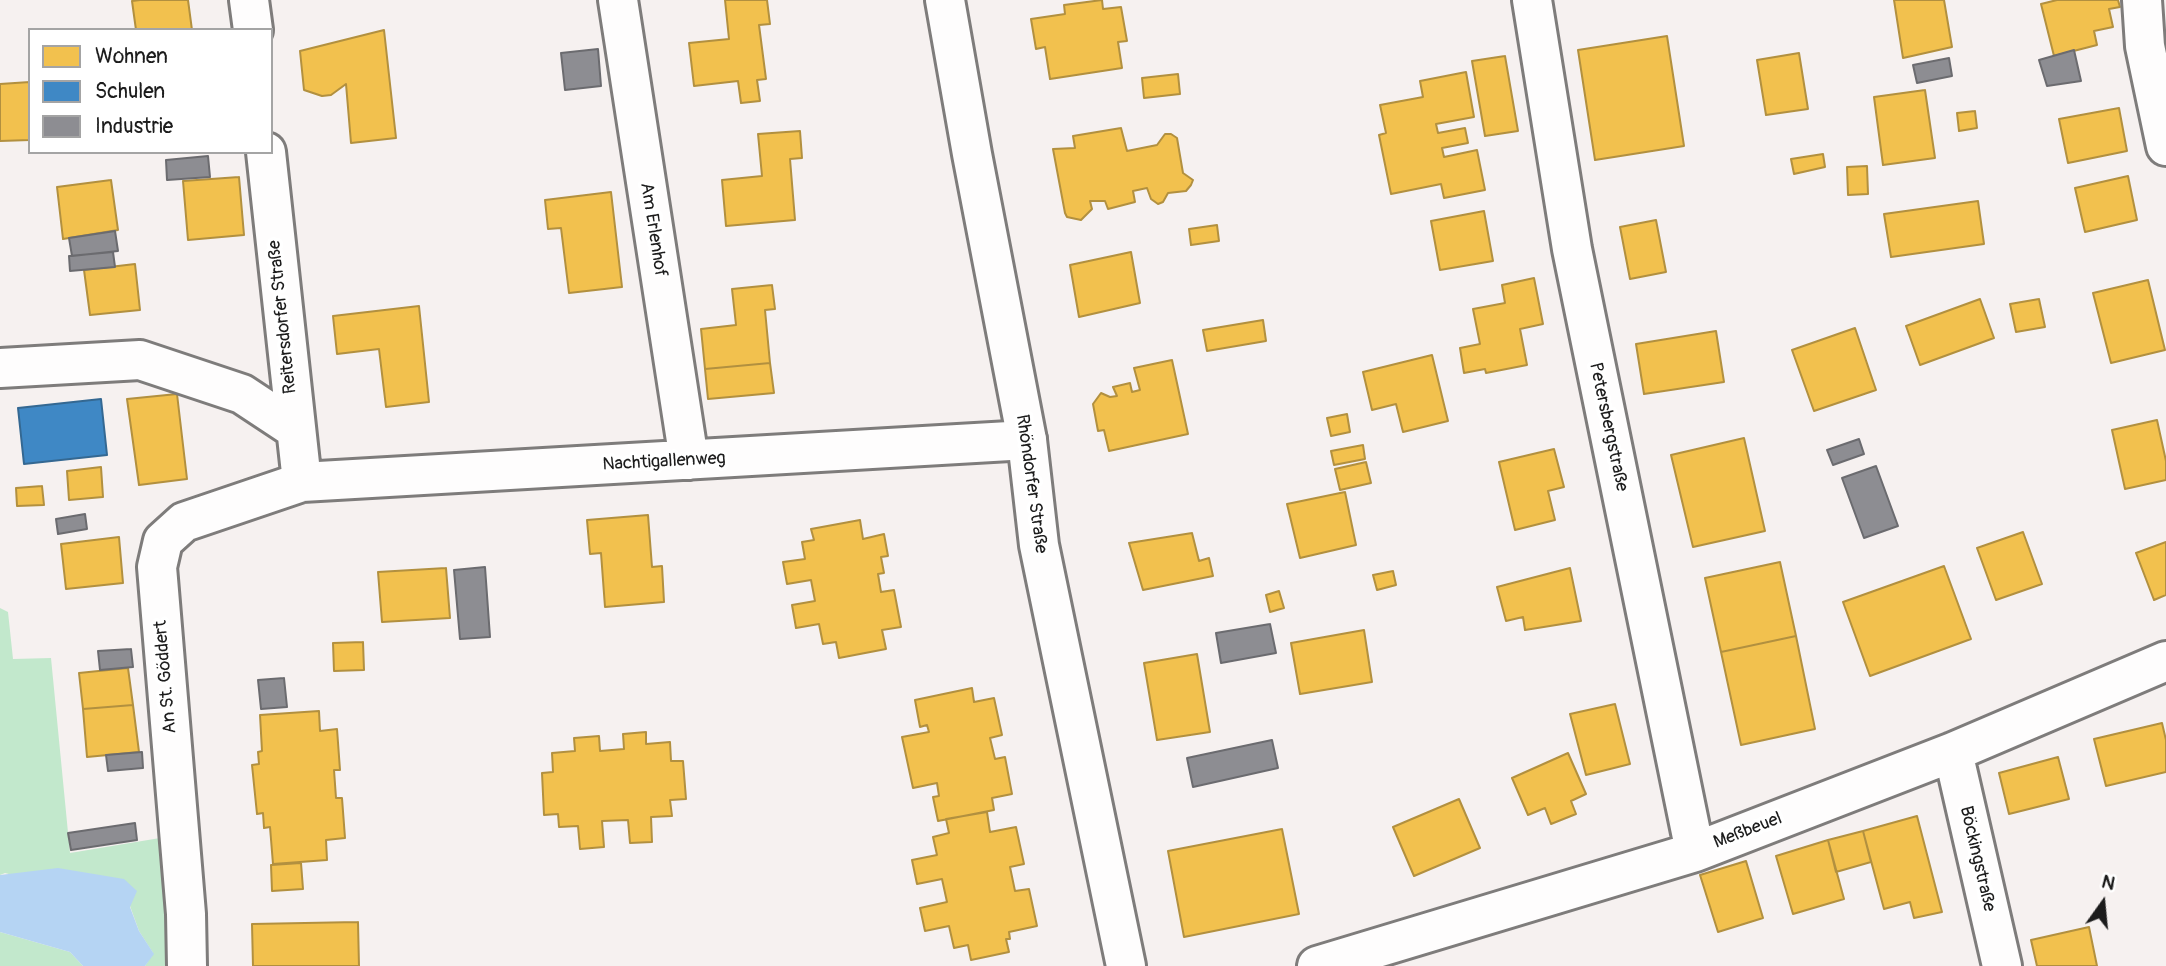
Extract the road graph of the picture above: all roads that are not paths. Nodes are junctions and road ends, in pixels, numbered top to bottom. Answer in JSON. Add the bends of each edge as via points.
{"nodes":[{"id":1,"x":249,"y":0,"type":"edge"},
{"id":2,"x":618,"y":0,"type":"edge"},
{"id":3,"x":945,"y":0,"type":"edge"},
{"id":4,"x":1532,"y":0,"type":"edge"},
{"id":5,"x":2142,"y":0,"type":"edge"},
{"id":6,"x":253,"y":28,"type":"edge"},
{"id":7,"x":2166,"y":146,"type":"edge"},
{"id":8,"x":266,"y":154,"type":"edge"},
{"id":9,"x":0,"y":368,"type":"edge"},
{"id":10,"x":295,"y":429,"type":"junction"},
{"id":11,"x":1027,"y":440,"type":"junction"},
{"id":12,"x":689,"y":460,"type":"junction"},
{"id":13,"x":302,"y":482,"type":"junction"},
{"id":14,"x":2166,"y":661,"type":"edge"},
{"id":15,"x":1953,"y":752,"type":"junction"},
{"id":16,"x":1695,"y":852,"type":"junction"},
{"id":17,"x":187,"y":966,"type":"edge"},
{"id":18,"x":1126,"y":966,"type":"edge"},
{"id":19,"x":1317,"y":966,"type":"edge"},
{"id":20,"x":2002,"y":966,"type":"edge"}],
"edges":[{"from":1,"to":6,"type":"street"},
{"from":2,"to":12,"type":"street","name":"Am Erlenhof"},
{"from":3,"to":11,"type":"street","name":"Rhöndorfer Straße"},
{"from":4,"to":16,"type":"street","name":"Petersbergstraße","via":[[1572,249]]},
{"from":5,"to":7,"type":"street","via":[[2145,46]]},
{"from":8,"to":10,"type":"street","name":"Reitersdorfer Straße"},
{"from":9,"to":10,"type":"street","via":[[141,360],[242,394]]},
{"from":10,"to":13,"type":"street","name":"Reitersdorfer Straße"},
{"from":11,"to":12,"type":"street","name":"Nachtigallenweg"},
{"from":11,"to":18,"type":"street","name":"Rhöndorfer Straße","via":[[1039,545]]},
{"from":12,"to":13,"type":"street","name":"Nachtigallenweg"},
{"from":13,"to":17,"type":"street","name":"An St. Göddert","via":[[184,522],[163,541],[157,567]]},
{"from":14,"to":15,"type":"street","name":"Meßbeuel"},
{"from":15,"to":16,"type":"street","name":"Meßbeuel"},
{"from":15,"to":20,"type":"street","name":"Böckingstraße"},
{"from":16,"to":19,"type":"street","name":"Meßbeuel"}]}
